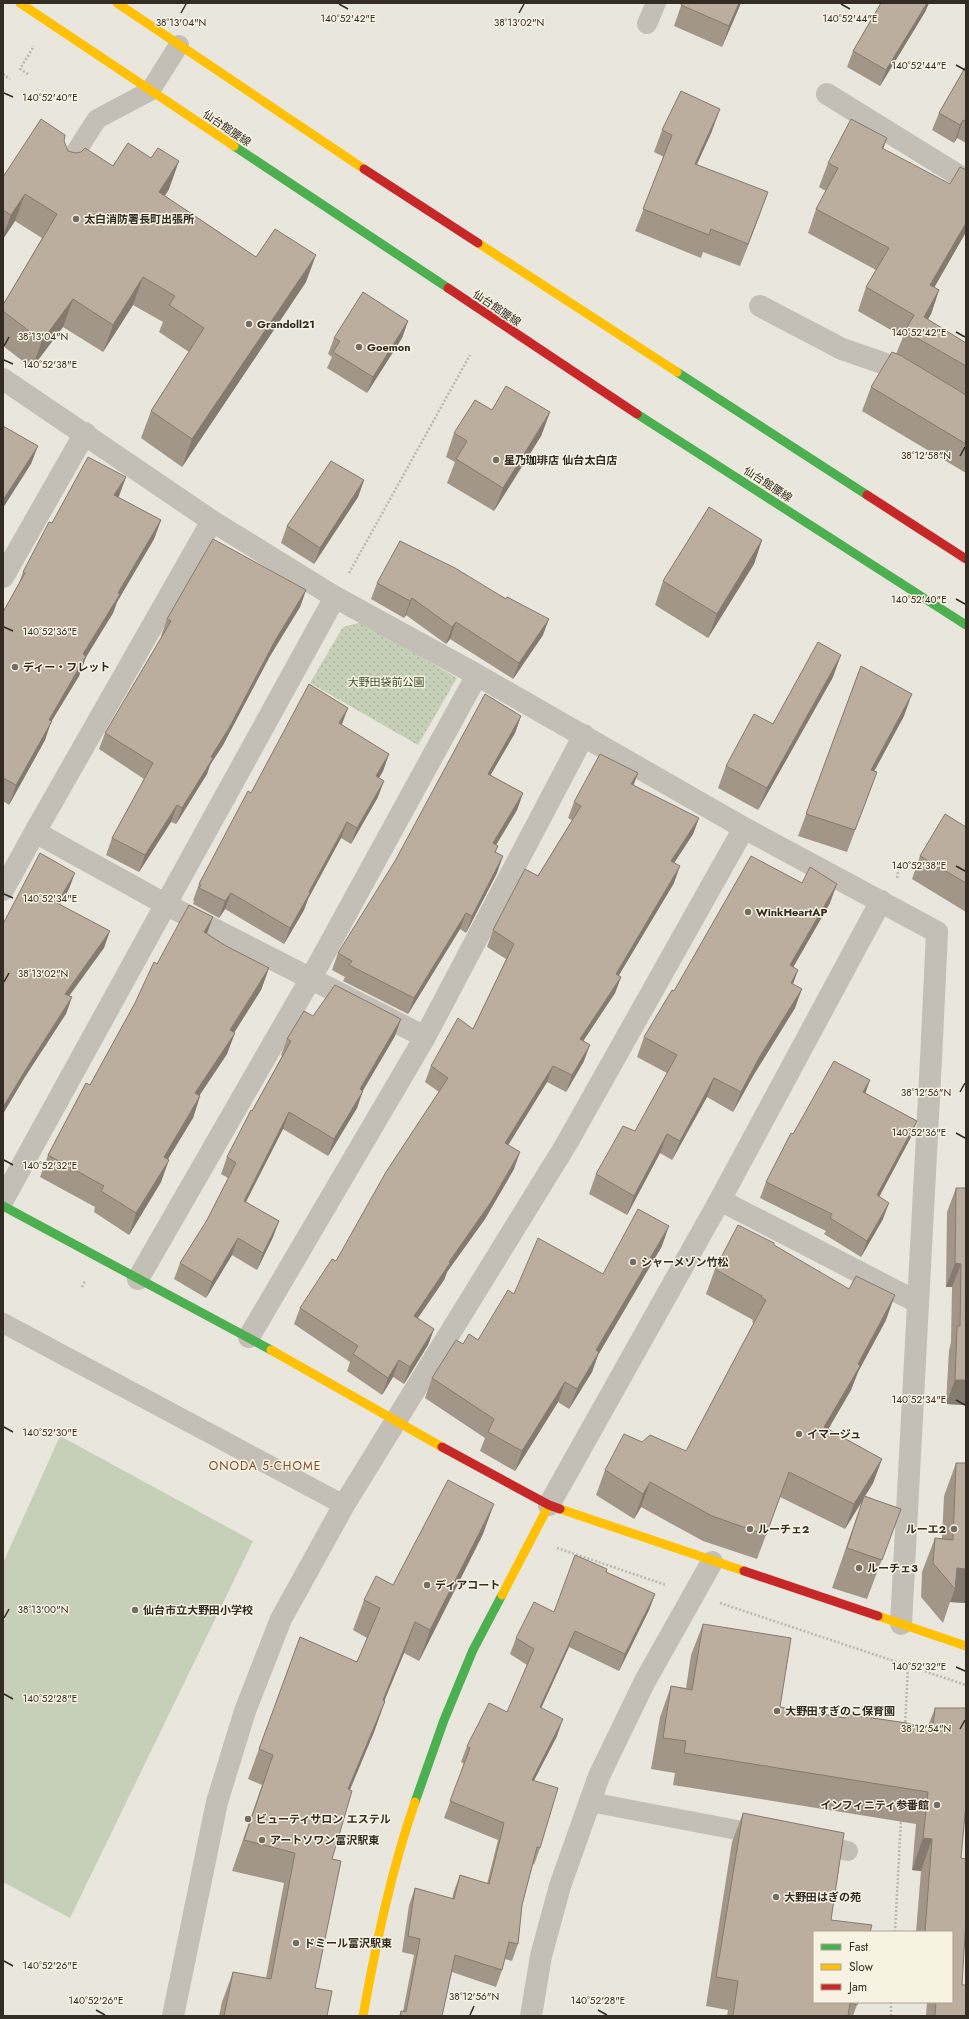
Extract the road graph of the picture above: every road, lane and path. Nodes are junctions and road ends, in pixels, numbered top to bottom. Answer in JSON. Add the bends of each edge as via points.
{"nodes":[{"id":1,"x":20,"y":3,"type":"edge"},
{"id":2,"x":117,"y":3,"type":"edge"},
{"id":3,"x":656,"y":3,"type":"edge"},
{"id":4,"x":647,"y":24,"type":"dead end"},
{"id":5,"x":179,"y":45,"type":"junction"},
{"id":6,"x":34,"y":46,"type":"dead end"},
{"id":7,"x":3,"y":74,"type":"edge"},
{"id":8,"x":28,"y":74,"type":"dead end"},
{"id":9,"x":10,"y":79,"type":"dead end"},
{"id":10,"x":150,"y":91,"type":"junction"},
{"id":11,"x":827,"y":94,"type":"dead end"},
{"id":12,"x":66,"y":169,"type":"edge"},
{"id":13,"x":966,"y":180,"type":"edge"},
{"id":14,"x":760,"y":306,"type":"dead end"},
{"id":15,"x":470,"y":355,"type":"dead end"},
{"id":16,"x":3,"y":379,"type":"edge"},
{"id":17,"x":928,"y":387,"type":"edge"},
{"id":18,"x":85,"y":433,"type":"junction"},
{"id":19,"x":212,"y":521,"type":"junction"},
{"id":20,"x":966,"y":559,"type":"edge"},
{"id":21,"x":3,"y":578,"type":"edge"},
{"id":22,"x":335,"y":597,"type":"junction"},
{"id":23,"x":966,"y":625,"type":"edge"},
{"id":24,"x":477,"y":675,"type":"junction"},
{"id":25,"x":584,"y":735,"type":"junction"},
{"id":26,"x":744,"y":828,"type":"junction"},
{"id":27,"x":35,"y":832,"type":"junction"},
{"id":28,"x":3,"y":890,"type":"edge"},
{"id":29,"x":881,"y":901,"type":"junction"},
{"id":30,"x":165,"y":904,"type":"junction"},
{"id":31,"x":311,"y":978,"type":"junction"},
{"id":32,"x":425,"y":1037,"type":"junction"},
{"id":33,"x":3,"y":1200,"type":"edge"},
{"id":34,"x":720,"y":1200,"type":"junction"},
{"id":35,"x":3,"y":1206,"type":"edge"},
{"id":36,"x":138,"y":1279,"type":"junction"},
{"id":37,"x":917,"y":1302,"type":"junction"},
{"id":38,"x":3,"y":1323,"type":"edge"},
{"id":39,"x":249,"y":1337,"type":"junction"},
{"id":40,"x":397,"y":1422,"type":"junction"},
{"id":41,"x":344,"y":1505,"type":"junction"},
{"id":42,"x":549,"y":1505,"type":"junction"},
{"id":43,"x":531,"y":1539,"type":"junction"},
{"id":44,"x":712,"y":1562,"type":"junction"},
{"id":45,"x":693,"y":1595,"type":"junction"},
{"id":46,"x":900,"y":1624,"type":"junction"},
{"id":47,"x":966,"y":1646,"type":"edge"},
{"id":48,"x":908,"y":1666,"type":"junction"},
{"id":49,"x":966,"y":1685,"type":"edge"},
{"id":50,"x":905,"y":1729,"type":"edge"},
{"id":51,"x":590,"y":1802,"type":"junction"},
{"id":52,"x":901,"y":1815,"type":"edge"},
{"id":53,"x":848,"y":1851,"type":"dead end"},
{"id":54,"x":895,"y":1931,"type":"edge"},
{"id":55,"x":892,"y":2003,"type":"edge"},
{"id":56,"x":173,"y":2016,"type":"edge"},
{"id":57,"x":363,"y":2016,"type":"edge"},
{"id":58,"x":530,"y":2016,"type":"edge"},
{"id":59,"x":891,"y":2016,"type":"edge"}],
"edges":[{"from":1,"to":10,"type":"main road","name":"仙台館腰線"},
{"from":2,"to":5,"type":"main road"},
{"from":3,"to":4,"type":"lane"},
{"from":5,"to":10,"type":"lane"},
{"from":5,"to":20,"type":"main road","via":[[363,168]]},
{"from":6,"to":8,"type":"path","via":[[20,69]]},
{"from":7,"to":9,"type":"path"},
{"from":10,"to":12,"type":"lane","via":[[97,119]]},
{"from":10,"to":23,"type":"main road","name":"仙台館腰線","via":[[612,398]]},
{"from":11,"to":13,"type":"street"},
{"from":14,"to":17,"type":"street","via":[[842,349],[897,368]]},
{"from":15,"to":22,"type":"path"},
{"from":16,"to":18,"type":"street"},
{"from":18,"to":19,"type":"street"},
{"from":18,"to":21,"type":"street"},
{"from":19,"to":22,"type":"street"},
{"from":19,"to":27,"type":"street"},
{"from":22,"to":24,"type":"street"},
{"from":22,"to":30,"type":"street"},
{"from":24,"to":25,"type":"street"},
{"from":24,"to":31,"type":"street"},
{"from":25,"to":26,"type":"street"},
{"from":25,"to":32,"type":"street"},
{"from":26,"to":29,"type":"street"},
{"from":26,"to":40,"type":"street","via":[[567,1143]]},
{"from":27,"to":28,"type":"street"},
{"from":27,"to":30,"type":"street"},
{"from":29,"to":34,"type":"street"},
{"from":29,"to":37,"type":"street","via":[[937,932],[930,1114]]},
{"from":30,"to":31,"type":"street"},
{"from":30,"to":33,"type":"street"},
{"from":31,"to":32,"type":"street"},
{"from":31,"to":36,"type":"street"},
{"from":32,"to":39,"type":"street"},
{"from":34,"to":37,"type":"street"},
{"from":34,"to":42,"type":"street"},
{"from":35,"to":36,"type":"main road"},
{"from":36,"to":39,"type":"main road"},
{"from":37,"to":46,"type":"street"},
{"from":38,"to":41,"type":"lane"},
{"from":39,"to":40,"type":"main road"},
{"from":40,"to":41,"type":"street"},
{"from":40,"to":42,"type":"main road"},
{"from":41,"to":56,"type":"street","via":[[281,1619],[245,1711],[217,1802]]},
{"from":42,"to":43,"type":"main road"},
{"from":42,"to":44,"type":"main road"},
{"from":43,"to":45,"type":"path"},
{"from":43,"to":57,"type":"main road","via":[[473,1650],[441,1727],[403,1836],[373,1959]]},
{"from":44,"to":45,"type":"street"},
{"from":44,"to":46,"type":"main road"},
{"from":45,"to":48,"type":"path"},
{"from":45,"to":51,"type":"street","via":[[645,1681],[599,1776]]},
{"from":46,"to":47,"type":"main road"},
{"from":48,"to":49,"type":"path"},
{"from":48,"to":50,"type":"path"},
{"from":51,"to":53,"type":"lane"},
{"from":51,"to":58,"type":"street","via":[[560,1886],[543,1949]]},
{"from":52,"to":54,"type":"path"},
{"from":55,"to":59,"type":"path"}]}
